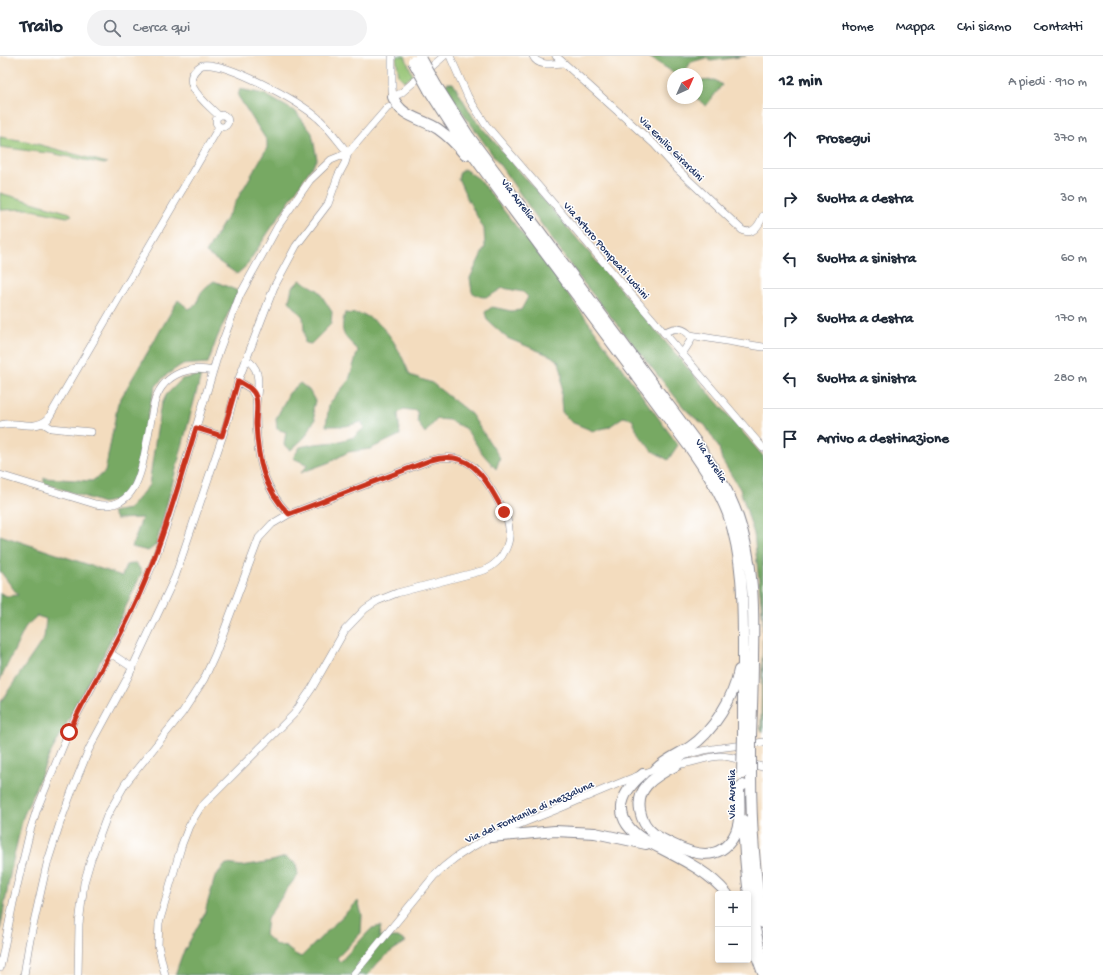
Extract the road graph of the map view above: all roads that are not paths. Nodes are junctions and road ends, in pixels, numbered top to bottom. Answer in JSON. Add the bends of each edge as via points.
{"nodes":[{"id":1,"x":392,"y":56,"type":"edge"},
{"id":2,"x":444,"y":56,"type":"edge"},
{"id":3,"x":450,"y":56,"type":"edge"},
{"id":4,"x":533,"y":56,"type":"edge"},
{"id":5,"x":556,"y":56,"type":"edge"},
{"id":6,"x":415,"y":58,"type":"edge"},
{"id":7,"x":563,"y":63,"type":"junction"},
{"id":8,"x":433,"y":88,"type":"junction"},
{"id":9,"x":393,"y":97,"type":"junction"},
{"id":10,"x":388,"y":107,"type":"dead end"},
{"id":11,"x":219,"y":116,"type":"junction"},
{"id":12,"x":218,"y":126,"type":"junction"},
{"id":13,"x":348,"y":153,"type":"junction"},
{"id":14,"x":763,"y":216,"type":"edge"},
{"id":15,"x":537,"y":242,"type":"junction"},
{"id":16,"x":664,"y":333,"type":"junction"},
{"id":17,"x":690,"y":335,"type":"junction"},
{"id":18,"x":763,"y":347,"type":"edge"},
{"id":19,"x":682,"y":354,"type":"junction"},
{"id":20,"x":246,"y":359,"type":"junction"},
{"id":21,"x":213,"y":371,"type":"junction"},
{"id":22,"x":238,"y":381,"type":"junction"},
{"id":23,"x":256,"y":398,"type":"junction"},
{"id":24,"x":43,"y":423,"type":"junction"},
{"id":25,"x":0,"y":426,"type":"edge"},
{"id":26,"x":196,"y":428,"type":"junction"},
{"id":27,"x":91,"y":432,"type":"dead end"},
{"id":28,"x":222,"y":436,"type":"junction"},
{"id":29,"x":763,"y":448,"type":"edge"},
{"id":30,"x":0,"y":475,"type":"edge"},
{"id":31,"x":289,"y":514,"type":"junction"},
{"id":32,"x":743,"y":627,"type":"junction"},
{"id":33,"x":110,"y":653,"type":"junction"},
{"id":34,"x":133,"y":668,"type":"junction"},
{"id":35,"x":747,"y":735,"type":"junction"},
{"id":36,"x":763,"y":742,"type":"edge"},
{"id":37,"x":673,"y":765,"type":"junction"},
{"id":38,"x":763,"y":767,"type":"edge"},
{"id":39,"x":656,"y":769,"type":"junction"},
{"id":40,"x":643,"y":774,"type":"junction"},
{"id":41,"x":745,"y":777,"type":"junction"},
{"id":42,"x":491,"y":837,"type":"junction"},
{"id":43,"x":656,"y":846,"type":"junction"},
{"id":44,"x":724,"y":891,"type":"edge"},
{"id":45,"x":763,"y":923,"type":"edge"},
{"id":46,"x":751,"y":940,"type":"edge"},
{"id":47,"x":763,"y":960,"type":"edge"},
{"id":48,"x":0,"y":968,"type":"edge"},
{"id":49,"x":763,"y":973,"type":"edge"},
{"id":50,"x":24,"y":975,"type":"edge"},
{"id":51,"x":78,"y":975,"type":"edge"},
{"id":52,"x":165,"y":975,"type":"edge"},
{"id":53,"x":353,"y":975,"type":"edge"}],
"edges":[{"from":1,"to":9,"type":"street"},
{"from":2,"to":9,"type":"street","via":[[402,93]]},
{"from":3,"to":16,"type":"street","name":"Via Arturo Pompeati Luchini","via":[[468,97],[486,125]]},
{"from":4,"to":7,"type":"street","via":[[541,63]]},
{"from":5,"to":7,"type":"street","name":"Via Emilio Girardini"},
{"from":6,"to":8,"type":"highway","name":"Via Aurelia","bridge":true},
{"from":7,"to":14,"type":"street","name":"Via Emilio Girardini","via":[[652,142],[742,230],[752,231]]},
{"from":8,"to":15,"type":"highway","name":"Via Aurelia","via":[[457,134]]},
{"from":8,"to":35,"type":"highway","name":"Via Aurelia","via":[[697,443],[725,488],[744,535],[752,583],[754,610]]},
{"from":9,"to":15,"type":"highway","via":[[404,112],[438,129],[456,144]]},
{"from":10,"to":13,"type":"street"},
{"from":11,"to":12,"type":"street","via":[[216,121]]},
{"from":11,"to":12,"type":"street","via":[[225,116],[228,121],[224,127]]},
{"from":11,"to":13,"type":"street","via":[[192,87],[194,72],[202,65],[218,65],[296,102],[319,119]]},
{"from":12,"to":24,"type":"street","via":[[55,408]]},
{"from":13,"to":20,"type":"street","via":[[328,204],[300,240],[281,273]]},
{"from":13,"to":21,"type":"street","via":[[331,160],[316,173],[278,226],[240,296]]},
{"from":15,"to":32,"type":"highway","name":"Via Aurelia","via":[[690,448],[716,489],[727,513],[737,547],[742,578]]},
{"from":16,"to":17,"type":"street","via":[[676,328]]},
{"from":16,"to":19,"type":"street","name":"Via Arturo Pompeati Luchini"},
{"from":17,"to":18,"type":"street"},
{"from":17,"to":19,"type":"street","via":[[690,343]]},
{"from":19,"to":29,"type":"street","name":"Via Arturo Pompeati Luchini"},
{"from":20,"to":22,"type":"street"},
{"from":20,"to":23,"type":"street","via":[[257,372]]},
{"from":21,"to":26,"type":"street"},
{"from":21,"to":30,"type":"street","via":[[186,370],[170,378],[161,387],[154,404],[139,480],[132,492],[120,501],[107,506],[95,504]]},
{"from":22,"to":23,"type":"street","via":[[251,389]]},
{"from":22,"to":28,"type":"street"},
{"from":23,"to":31,"type":"street","via":[[261,467],[273,494]]},
{"from":24,"to":25,"type":"street","via":[[34,426],[12,423]]},
{"from":24,"to":27,"type":"street","via":[[51,428]]},
{"from":26,"to":28,"type":"street"},
{"from":26,"to":33,"type":"street","via":[[159,548],[128,620]]},
{"from":28,"to":34,"type":"street","via":[[175,577]]},
{"from":31,"to":51,"type":"street","via":[[272,524],[259,538],[202,683],[178,718],[125,784],[107,816],[84,883],[79,924]]},
{"from":31,"to":52,"type":"street","via":[[431,460],[453,458],[473,466],[486,480],[506,516],[509,537],[502,557],[488,569],[397,593],[377,601],[362,612],[345,630],[294,714],[200,808],[184,837],[158,927],[158,945]]},
{"from":32,"to":35,"type":"highway","name":"Via Aurelia"},
{"from":32,"to":39,"type":"highway","via":[[739,672],[728,700],[701,738]]},
{"from":33,"to":34,"type":"street"},
{"from":33,"to":48,"type":"street","via":[[72,724],[37,809],[13,903]]},
{"from":34,"to":50,"type":"street","via":[[89,749],[64,811],[47,864]]},
{"from":35,"to":41,"type":"highway","name":"Via Aurelia","bridge":true},
{"from":36,"to":37,"type":"street","name":"Via del Fontanile di Mezzaluna","via":[[714,748],[675,760]]},
{"from":37,"to":38,"type":"street","name":"Via del Fontanile di Mezzaluna","via":[[725,756]]},
{"from":37,"to":39,"type":"street","name":"Via del Fontanile di Mezzaluna"},
{"from":37,"to":41,"type":"highway","via":[[647,786],[641,795],[639,808],[644,823],[653,834],[691,853],[716,852],[733,838],[739,822],[739,788]]},
{"from":39,"to":40,"type":"street","name":"Via del Fontanile di Mezzaluna"},
{"from":40,"to":42,"type":"street","name":"Via del Fontanile di Mezzaluna"},
{"from":40,"to":43,"type":"highway","via":[[627,791],[622,813],[631,830]]},
{"from":41,"to":45,"type":"highway","name":"Via Aurelia"},
{"from":41,"to":47,"type":"highway","name":"Via Aurelia","via":[[743,821],[749,896]]},
{"from":42,"to":43,"type":"highway","via":[[555,831],[595,833]]},
{"from":42,"to":53,"type":"street","name":"Via del Fontanile di Mezzaluna","via":[[464,851],[438,873]]},
{"from":43,"to":44,"type":"highway","via":[[705,873]]},
{"from":46,"to":49,"type":"highway"}]}
